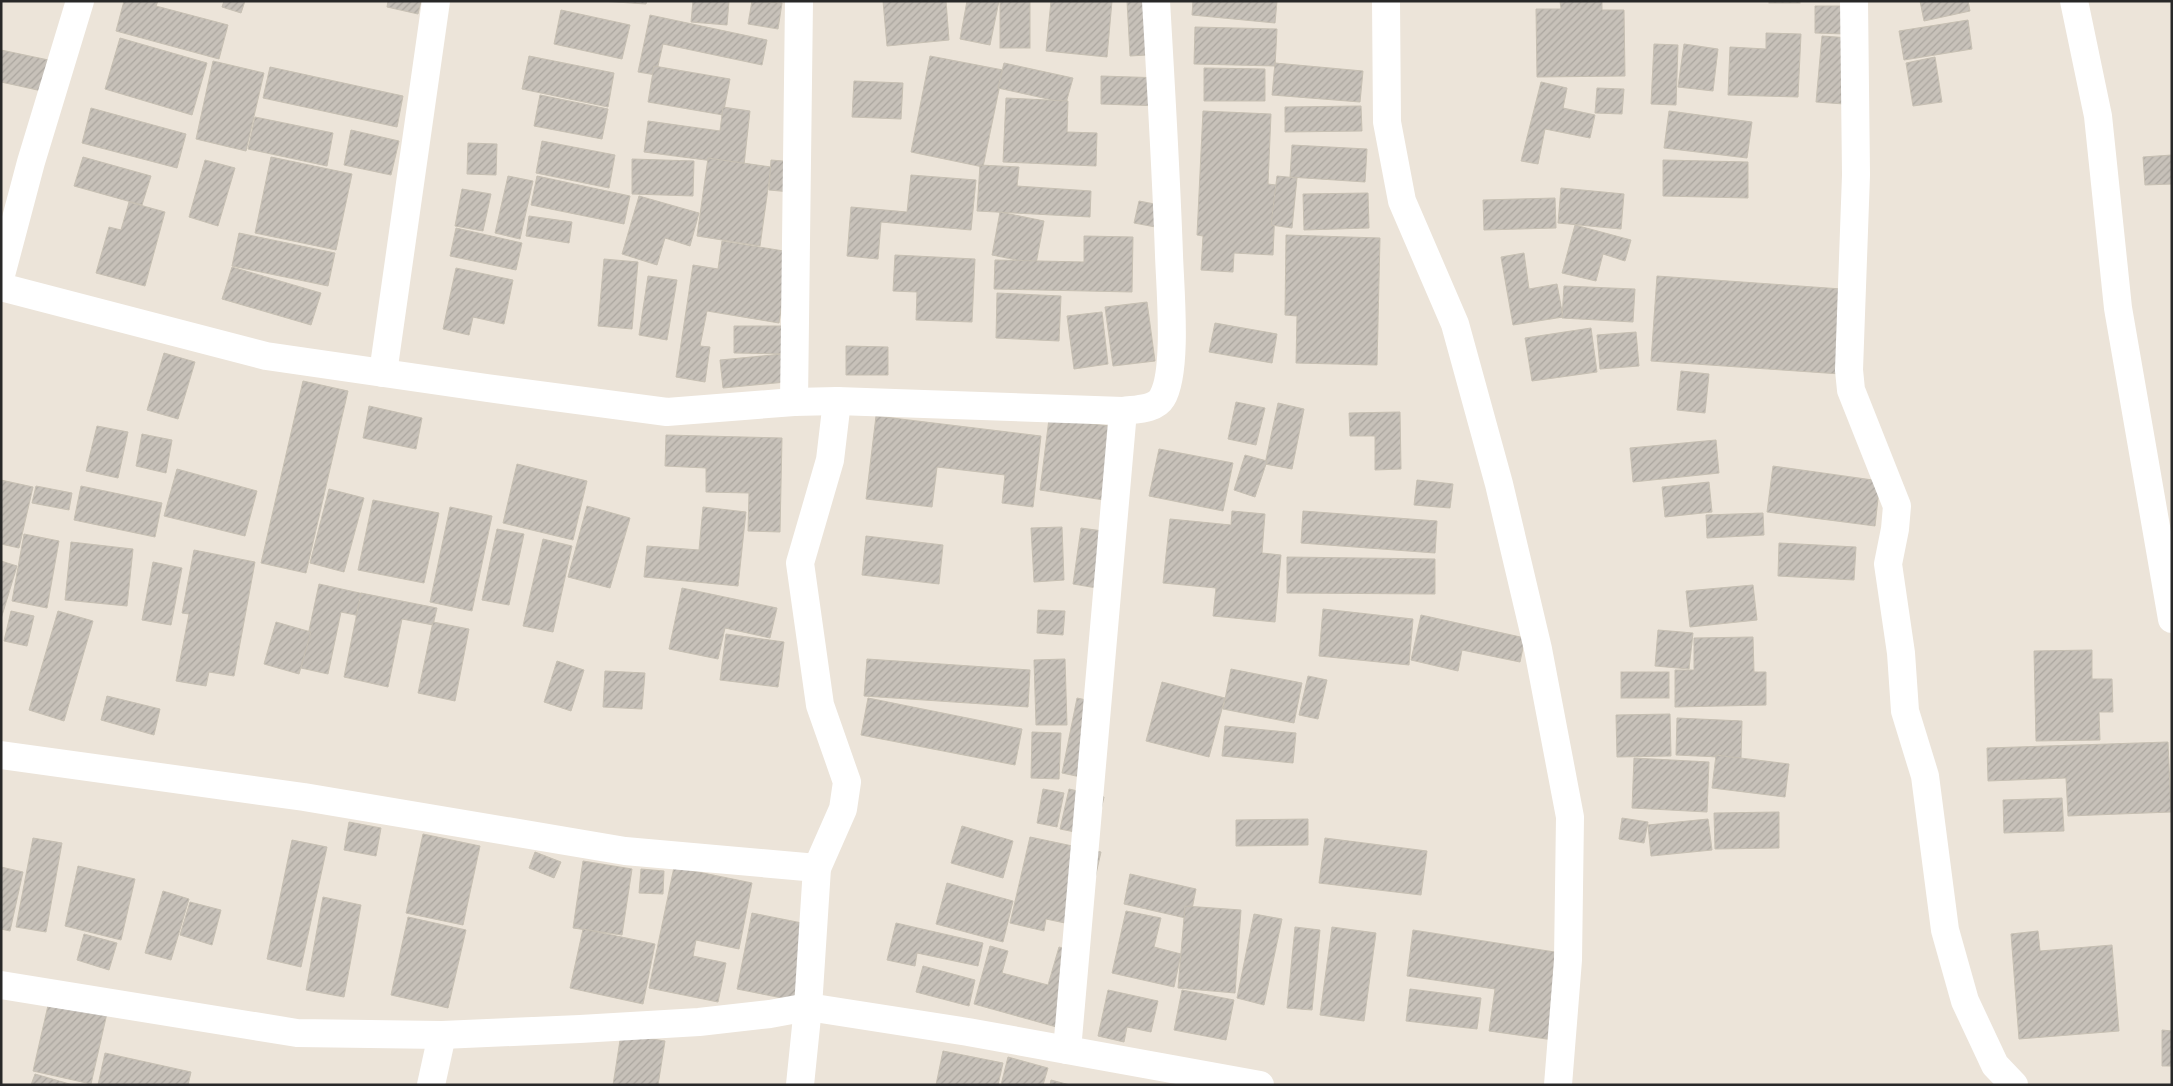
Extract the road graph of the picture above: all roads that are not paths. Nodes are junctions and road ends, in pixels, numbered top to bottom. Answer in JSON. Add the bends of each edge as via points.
{"nodes":[{"id":1,"x":80,"y":1,"type":"edge"},
{"id":2,"x":436,"y":1,"type":"edge"},
{"id":3,"x":799,"y":1,"type":"edge"},
{"id":4,"x":1156,"y":1,"type":"edge"},
{"id":5,"x":1386,"y":1,"type":"edge"},
{"id":6,"x":1854,"y":1,"type":"edge"},
{"id":7,"x":2074,"y":1,"type":"edge"},
{"id":8,"x":1,"y":275,"type":"edge"},
{"id":9,"x":1,"y":287,"type":"edge"},
{"id":10,"x":383,"y":373,"type":"junction"},
{"id":11,"x":838,"y":401,"type":"junction"},
{"id":12,"x":794,"y":402,"type":"junction"},
{"id":13,"x":1123,"y":411,"type":"junction"},
{"id":14,"x":2172,"y":619,"type":"edge"},
{"id":15,"x":1,"y":755,"type":"edge"},
{"id":16,"x":817,"y":868,"type":"junction"},
{"id":17,"x":1,"y":985,"type":"edge"},
{"id":18,"x":808,"y":1007,"type":"junction"},
{"id":19,"x":442,"y":1035,"type":"junction"},
{"id":20,"x":1067,"y":1050,"type":"junction"},
{"id":21,"x":1186,"y":1078,"type":"edge"},
{"id":22,"x":431,"y":1085,"type":"edge"},
{"id":23,"x":800,"y":1085,"type":"edge"},
{"id":24,"x":1260,"y":1085,"type":"edge"},
{"id":25,"x":1558,"y":1085,"type":"edge"},
{"id":26,"x":2014,"y":1085,"type":"edge"}],
"edges":[{"from":1,"to":8,"type":"street"},
{"from":2,"to":10,"type":"street"},
{"from":3,"to":12,"type":"street"},
{"from":4,"to":13,"type":"street","via":[[1171,304],[1170,360],[1161,399],[1149,407]]},
{"from":5,"to":25,"type":"street","via":[[1387,122],[1402,200],[1455,324],[1494,466],[1538,649],[1570,817],[1568,960]]},
{"from":6,"to":26,"type":"street","via":[[1856,175],[1851,390],[1897,506],[1888,564],[1901,653],[1905,711],[1925,776],[1945,930],[1965,1001],[1994,1065]]},
{"from":7,"to":14,"type":"street","via":[[2098,116],[2118,308]]},
{"from":9,"to":10,"type":"street","via":[[266,356]]},
{"from":10,"to":12,"type":"street","via":[[667,412]]},
{"from":11,"to":12,"type":"street"},
{"from":11,"to":13,"type":"street"},
{"from":11,"to":16,"type":"street","via":[[830,460],[800,563],[820,705],[847,782],[843,809]]},
{"from":13,"to":20,"type":"street"},
{"from":15,"to":16,"type":"street","via":[[304,797],[625,851]]},
{"from":16,"to":18,"type":"street"},
{"from":17,"to":19,"type":"street","via":[[297,1033]]},
{"from":18,"to":19,"type":"street","via":[[700,1022]]},
{"from":18,"to":20,"type":"street"},
{"from":18,"to":23,"type":"street"},
{"from":19,"to":22,"type":"street"},
{"from":20,"to":21,"type":"street"},
{"from":21,"to":24,"type":"street"}]}
